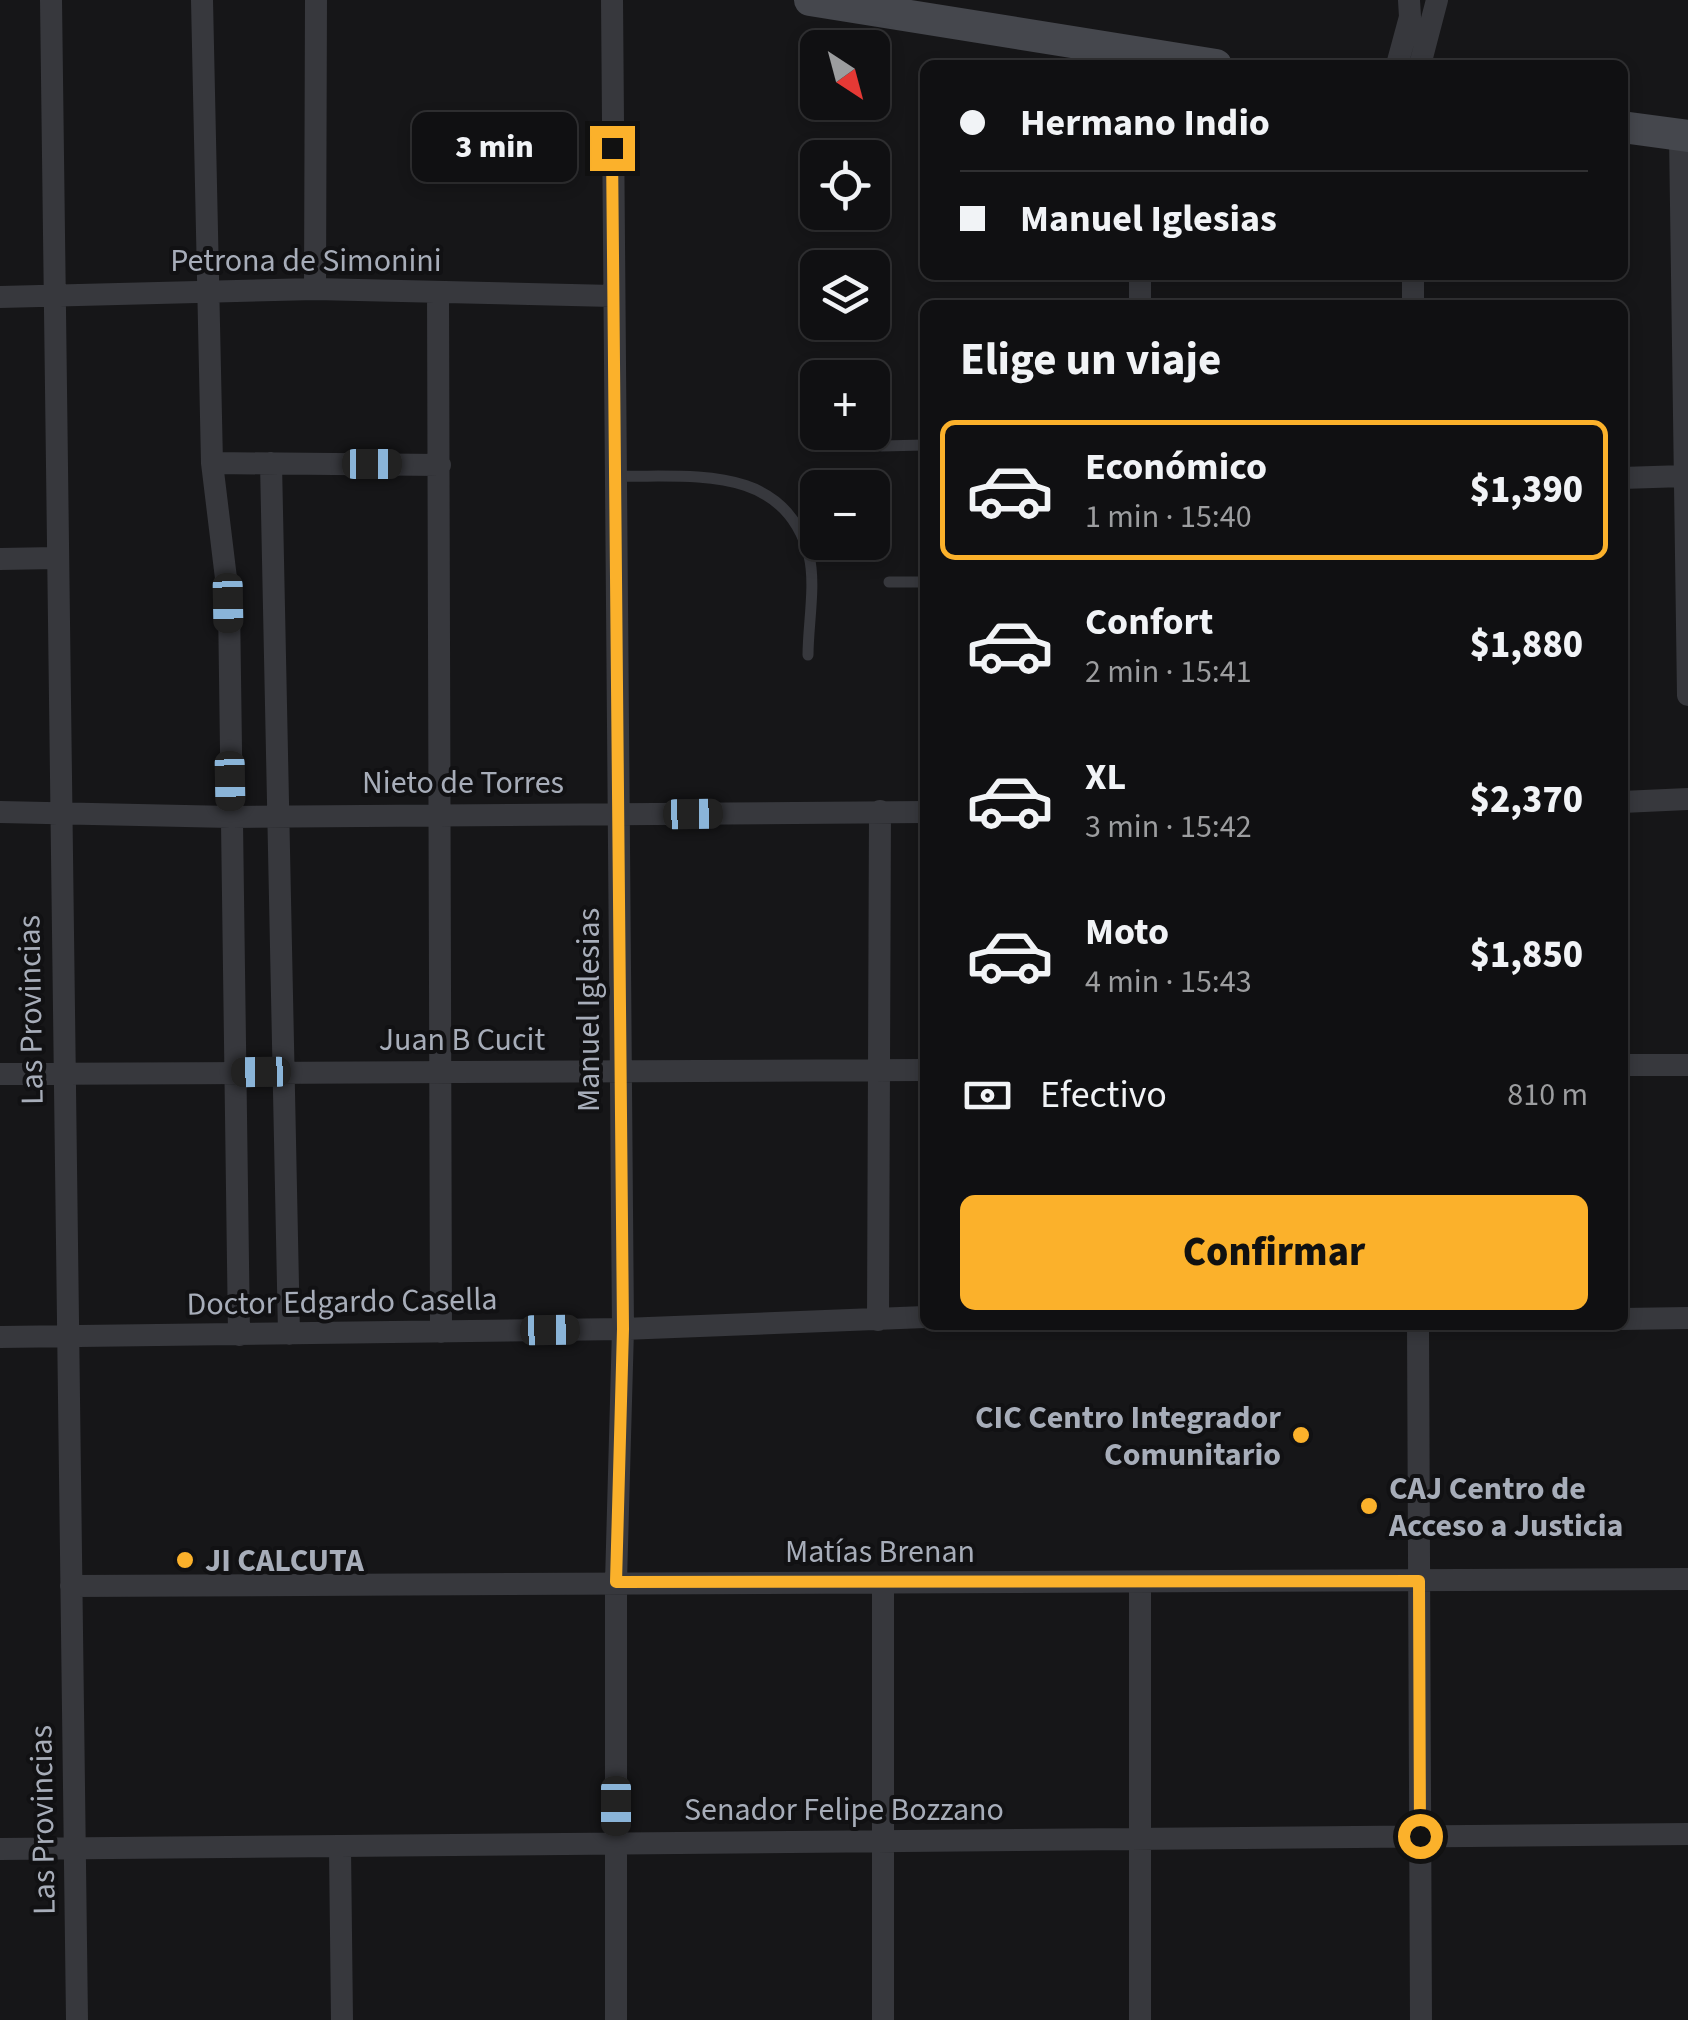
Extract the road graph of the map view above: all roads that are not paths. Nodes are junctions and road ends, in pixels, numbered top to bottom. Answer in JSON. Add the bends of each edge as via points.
{"nodes":[{"id":1,"x":51,"y":0,"type":"edge"},
{"id":2,"x":202,"y":0,"type":"edge"},
{"id":3,"x":316,"y":0,"type":"edge"},
{"id":4,"x":612,"y":0,"type":"edge"},
{"id":5,"x":810,"y":0,"type":"edge"},
{"id":6,"x":1408,"y":0,"type":"edge"},
{"id":7,"x":1437,"y":0,"type":"edge"},
{"id":8,"x":1141,"y":59,"type":"edge"},
{"id":9,"x":1399,"y":60,"type":"edge"},
{"id":10,"x":1421,"y":60,"type":"edge"},
{"id":11,"x":1628,"y":127,"type":"edge"},
{"id":12,"x":1684,"y":136,"type":"edge"},
{"id":13,"x":315,"y":289,"type":"junction"},
{"id":14,"x":210,"y":291,"type":"junction"},
{"id":15,"x":438,"y":292,"type":"junction"},
{"id":16,"x":58,"y":296,"type":"junction"},
{"id":17,"x":613,"y":296,"type":"junction"},
{"id":18,"x":0,"y":298,"type":"edge"},
{"id":19,"x":920,"y":445,"type":"edge"},
{"id":20,"x":890,"y":446,"type":"edge"},
{"id":21,"x":212,"y":463,"type":"junction"},
{"id":22,"x":271,"y":464,"type":"junction"},
{"id":23,"x":440,"y":464,"type":"junction"},
{"id":24,"x":614,"y":476,"type":"junction"},
{"id":25,"x":1684,"y":476,"type":"junction"},
{"id":26,"x":1628,"y":478,"type":"edge"},
{"id":27,"x":0,"y":558,"type":"edge"},
{"id":28,"x":56,"y":558,"type":"junction"},
{"id":29,"x":889,"y":582,"type":"dead end"},
{"id":30,"x":920,"y":582,"type":"edge"},
{"id":31,"x":808,"y":656,"type":"dead end"},
{"id":32,"x":1688,"y":695,"type":"edge"},
{"id":33,"x":1688,"y":799,"type":"edge"},
{"id":34,"x":1628,"y":802,"type":"edge"},
{"id":35,"x":880,"y":811,"type":"junction"},
{"id":36,"x":0,"y":812,"type":"edge"},
{"id":37,"x":61,"y":812,"type":"junction"},
{"id":38,"x":438,"y":812,"type":"junction"},
{"id":39,"x":920,"y":812,"type":"edge"},
{"id":40,"x":276,"y":814,"type":"junction"},
{"id":41,"x":618,"y":815,"type":"junction"},
{"id":42,"x":231,"y":816,"type":"junction"},
{"id":43,"x":1628,"y":1065,"type":"edge"},
{"id":44,"x":1688,"y":1065,"type":"edge"},
{"id":45,"x":620,"y":1070,"type":"junction"},
{"id":46,"x":882,"y":1070,"type":"junction"},
{"id":47,"x":920,"y":1070,"type":"edge"},
{"id":48,"x":285,"y":1072,"type":"junction"},
{"id":49,"x":437,"y":1072,"type":"junction"},
{"id":50,"x":237,"y":1073,"type":"junction"},
{"id":51,"x":0,"y":1074,"type":"edge"},
{"id":52,"x":64,"y":1074,"type":"junction"},
{"id":53,"x":920,"y":1317,"type":"edge"},
{"id":54,"x":1688,"y":1318,"type":"edge"},
{"id":55,"x":1628,"y":1319,"type":"edge"},
{"id":56,"x":878,"y":1320,"type":"junction"},
{"id":57,"x":623,"y":1329,"type":"junction"},
{"id":58,"x":1418,"y":1330,"type":"edge"},
{"id":59,"x":441,"y":1332,"type":"junction"},
{"id":60,"x":239,"y":1334,"type":"junction"},
{"id":61,"x":289,"y":1334,"type":"junction"},
{"id":62,"x":68,"y":1336,"type":"junction"},
{"id":63,"x":0,"y":1337,"type":"edge"},
{"id":64,"x":1688,"y":1579,"type":"edge"},
{"id":65,"x":1419,"y":1581,"type":"junction"},
{"id":66,"x":616,"y":1582,"type":"junction"},
{"id":67,"x":1140,"y":1583,"type":"junction"},
{"id":68,"x":882,"y":1584,"type":"junction"},
{"id":69,"x":71,"y":1586,"type":"junction"},
{"id":70,"x":1688,"y":1834,"type":"edge"},
{"id":71,"x":1420,"y":1836,"type":"junction"},
{"id":72,"x":1140,"y":1839,"type":"junction"},
{"id":73,"x":883,"y":1841,"type":"junction"},
{"id":74,"x":616,"y":1843,"type":"junction"},
{"id":75,"x":75,"y":1848,"type":"junction"},
{"id":76,"x":340,"y":1848,"type":"junction"},
{"id":77,"x":0,"y":1849,"type":"edge"},
{"id":78,"x":77,"y":2020,"type":"edge"},
{"id":79,"x":342,"y":2020,"type":"edge"},
{"id":80,"x":616,"y":2020,"type":"edge"},
{"id":81,"x":883,"y":2020,"type":"edge"},
{"id":82,"x":1140,"y":2020,"type":"edge"},
{"id":83,"x":1421,"y":2020,"type":"edge"}],
"edges":[{"from":1,"to":16,"type":"street","name":"Las Provincias"},
{"from":2,"to":14,"type":"street"},
{"from":3,"to":13,"type":"street"},
{"from":4,"to":17,"type":"street","name":"Manuel Iglesias"},
{"from":5,"to":8,"type":"main road"},
{"from":6,"to":9,"type":"street"},
{"from":7,"to":10,"type":"street"},
{"from":11,"to":12,"type":"main road"},
{"from":12,"to":25,"type":"street"},
{"from":13,"to":14,"type":"street","name":"Petrona de Simonini"},
{"from":13,"to":15,"type":"street","name":"Petrona de Simonini"},
{"from":14,"to":16,"type":"street","name":"Petrona de Simonini"},
{"from":14,"to":21,"type":"street"},
{"from":15,"to":17,"type":"street","name":"Petrona de Simonini"},
{"from":15,"to":23,"type":"street"},
{"from":16,"to":18,"type":"street","name":"Petrona de Simonini"},
{"from":16,"to":28,"type":"street","name":"Las Provincias"},
{"from":17,"to":24,"type":"street","name":"Manuel Iglesias"},
{"from":19,"to":20,"type":"lane"},
{"from":21,"to":22,"type":"street"},
{"from":21,"to":42,"type":"street","via":[[228,603]]},
{"from":22,"to":23,"type":"street"},
{"from":22,"to":40,"type":"street"},
{"from":23,"to":38,"type":"street"},
{"from":24,"to":31,"type":"lane","via":[[732,478],[766,492],[791,519],[809,556]]},
{"from":24,"to":41,"type":"street","name":"Manuel Iglesias"},
{"from":25,"to":26,"type":"street"},
{"from":25,"to":32,"type":"street"},
{"from":27,"to":28,"type":"street"},
{"from":28,"to":37,"type":"street","name":"Las Provincias"},
{"from":29,"to":30,"type":"lane"},
{"from":33,"to":34,"type":"street"},
{"from":35,"to":39,"type":"street","name":"Nieto de Torres"},
{"from":35,"to":41,"type":"street","name":"Nieto de Torres"},
{"from":35,"to":46,"type":"street"},
{"from":36,"to":37,"type":"street","name":"Nieto de Torres"},
{"from":37,"to":42,"type":"street","name":"Nieto de Torres"},
{"from":37,"to":52,"type":"street","name":"Las Provincias"},
{"from":38,"to":40,"type":"street","name":"Nieto de Torres"},
{"from":38,"to":41,"type":"street","name":"Nieto de Torres"},
{"from":38,"to":49,"type":"street"},
{"from":40,"to":42,"type":"street","name":"Nieto de Torres"},
{"from":40,"to":48,"type":"street"},
{"from":41,"to":45,"type":"street","name":"Manuel Iglesias"},
{"from":42,"to":50,"type":"street"},
{"from":43,"to":44,"type":"street"},
{"from":45,"to":46,"type":"street","name":"Juan B Cucit"},
{"from":45,"to":49,"type":"street","name":"Juan B Cucit"},
{"from":45,"to":57,"type":"street","name":"Manuel Iglesias"},
{"from":46,"to":47,"type":"street","name":"Juan B Cucit"},
{"from":46,"to":56,"type":"street"},
{"from":48,"to":49,"type":"street","name":"Juan B Cucit"},
{"from":48,"to":50,"type":"street","name":"Juan B Cucit"},
{"from":48,"to":61,"type":"street"},
{"from":49,"to":59,"type":"street"},
{"from":50,"to":52,"type":"street","name":"Juan B Cucit"},
{"from":50,"to":60,"type":"street"},
{"from":51,"to":52,"type":"street","name":"Juan B Cucit"},
{"from":52,"to":62,"type":"street","name":"Las Provincias"},
{"from":53,"to":56,"type":"street","name":"Doctor Edgardo Casella"},
{"from":54,"to":55,"type":"street"},
{"from":56,"to":57,"type":"street","name":"Doctor Edgardo Casella"},
{"from":57,"to":59,"type":"street","name":"Doctor Edgardo Casella"},
{"from":57,"to":66,"type":"street","name":"Manuel Iglesias"},
{"from":58,"to":65,"type":"street"},
{"from":59,"to":61,"type":"street","name":"Doctor Edgardo Casella"},
{"from":60,"to":61,"type":"street","name":"Doctor Edgardo Casella"},
{"from":60,"to":62,"type":"street","name":"Doctor Edgardo Casella"},
{"from":62,"to":63,"type":"street","name":"Doctor Edgardo Casella"},
{"from":62,"to":69,"type":"street","name":"Las Provincias"},
{"from":64,"to":65,"type":"street","name":"Matías Brenan"},
{"from":65,"to":67,"type":"street","name":"Matías Brenan"},
{"from":65,"to":71,"type":"street"},
{"from":66,"to":68,"type":"street","name":"Matías Brenan"},
{"from":66,"to":69,"type":"street","name":"Matías Brenan"},
{"from":66,"to":74,"type":"street","name":"Manuel Iglesias"},
{"from":67,"to":68,"type":"street","name":"Matías Brenan"},
{"from":67,"to":72,"type":"street"},
{"from":68,"to":73,"type":"street"},
{"from":69,"to":75,"type":"street","name":"Las Provincias"},
{"from":70,"to":71,"type":"street","name":"Senador Felipe Bozzano"},
{"from":71,"to":72,"type":"street","name":"Senador Felipe Bozzano"},
{"from":71,"to":83,"type":"street"},
{"from":72,"to":73,"type":"street","name":"Senador Felipe Bozzano"},
{"from":72,"to":82,"type":"street"},
{"from":73,"to":74,"type":"street","name":"Senador Felipe Bozzano"},
{"from":73,"to":81,"type":"street"},
{"from":74,"to":76,"type":"street","name":"Senador Felipe Bozzano"},
{"from":74,"to":80,"type":"street","name":"Manuel Iglesias"},
{"from":75,"to":76,"type":"street","name":"Senador Felipe Bozzano"},
{"from":75,"to":77,"type":"street","name":"Senador Felipe Bozzano"},
{"from":75,"to":78,"type":"street","name":"Las Provincias"},
{"from":76,"to":79,"type":"street"}]}
